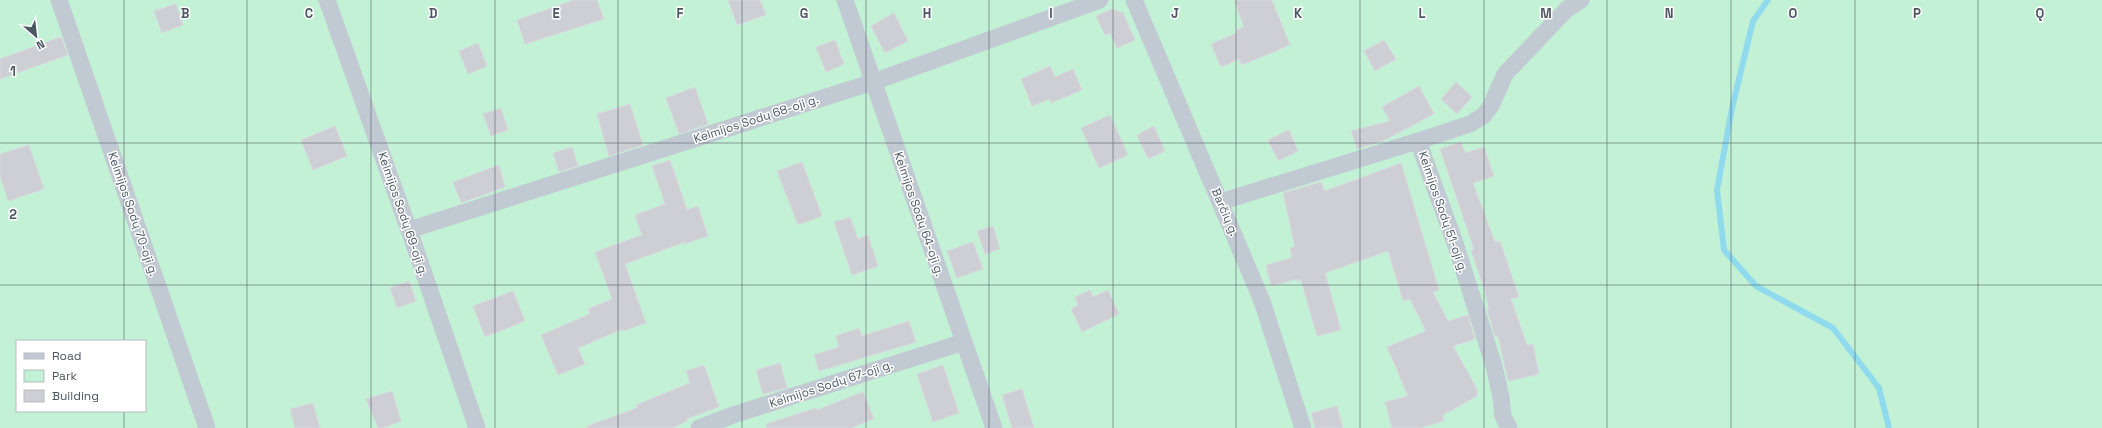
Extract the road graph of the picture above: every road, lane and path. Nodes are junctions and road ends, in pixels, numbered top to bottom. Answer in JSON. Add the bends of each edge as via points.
{"nodes":[{"id":1,"x":59,"y":0,"type":"edge"},
{"id":2,"x":328,"y":0,"type":"edge"},
{"id":3,"x":846,"y":0,"type":"edge"},
{"id":4,"x":1100,"y":0,"type":"edge"},
{"id":5,"x":1134,"y":0,"type":"edge"},
{"id":6,"x":1581,"y":0,"type":"edge"},
{"id":7,"x":873,"y":82,"type":"junction"},
{"id":8,"x":1418,"y":141,"type":"junction"},
{"id":9,"x":1220,"y":202,"type":"junction"},
{"id":10,"x":410,"y":230,"type":"junction"},
{"id":11,"x":964,"y":342,"type":"junction"},
{"id":12,"x":207,"y":428,"type":"edge"},
{"id":13,"x":477,"y":428,"type":"edge"},
{"id":14,"x":699,"y":428,"type":"edge"},
{"id":15,"x":994,"y":428,"type":"edge"},
{"id":16,"x":1303,"y":428,"type":"edge"},
{"id":17,"x":1509,"y":428,"type":"edge"}],
"edges":[{"from":1,"to":12,"type":"street","name":"Kelmijos Sodų 70-oji g."},
{"from":2,"to":10,"type":"street","name":"Kelmijos Sodų 69-oji g."},
{"from":3,"to":7,"type":"street","name":"Kelmijos Sodų 64-oji g."},
{"from":4,"to":7,"type":"street","name":"Kelmijos Sodų 68-oji g."},
{"from":5,"to":9,"type":"street","name":"Barčių g."},
{"from":6,"to":8,"type":"street","name":"Kelmijos Sodų 51-oji g.","via":[[1567,9],[1505,74],[1492,106],[1484,116],[1470,124]]},
{"from":7,"to":10,"type":"street","name":"Kelmijos Sodų 68-oji g."},
{"from":7,"to":11,"type":"street","name":"Kelmijos Sodų 64-oji g."},
{"from":8,"to":9,"type":"street"},
{"from":8,"to":17,"type":"street","name":"Kelmijos Sodų 51-oji g.","via":[[1456,246],[1489,351],[1501,397],[1503,416]]},
{"from":9,"to":16,"type":"street","name":"Barčių g.","via":[[1262,301]]},
{"from":10,"to":13,"type":"street","name":"Kelmijos Sodų 69-oji g."},
{"from":11,"to":14,"type":"street","name":"Kelmijos Sodų 67-oji g."},
{"from":11,"to":15,"type":"street","name":"Kelmijos Sodų 64-oji g."}]}
